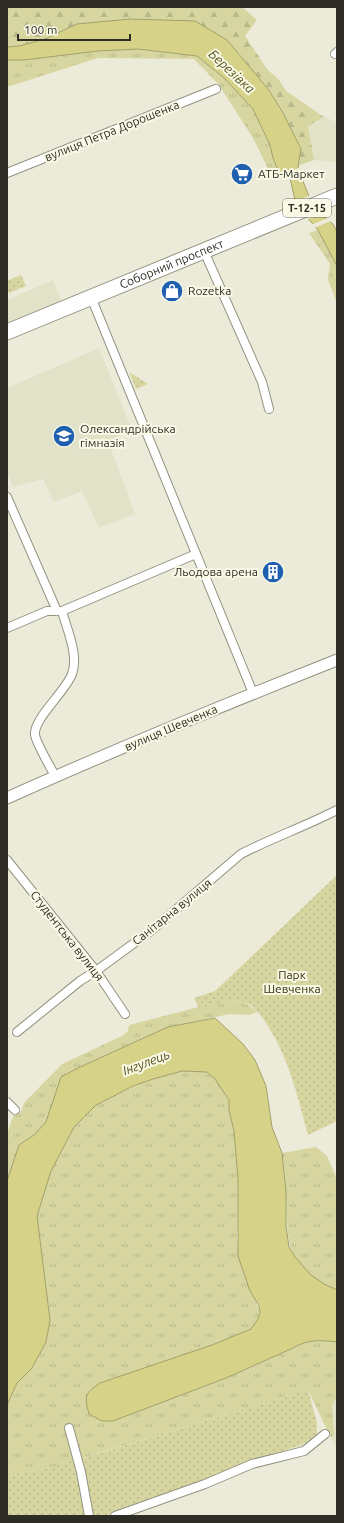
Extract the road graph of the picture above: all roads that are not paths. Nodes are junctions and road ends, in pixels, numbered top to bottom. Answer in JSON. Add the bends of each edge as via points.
{"nodes":[{"id":1,"x":216,"y":89,"type":"dead end"},
{"id":2,"x":7,"y":174,"type":"edge"},
{"id":3,"x":336,"y":196,"type":"edge"},
{"id":4,"x":204,"y":251,"type":"junction"},
{"id":5,"x":91,"y":298,"type":"junction"},
{"id":6,"x":7,"y":332,"type":"edge"},
{"id":7,"x":270,"y":409,"type":"dead end"},
{"id":8,"x":7,"y":497,"type":"edge"},
{"id":9,"x":196,"y":554,"type":"junction"},
{"id":10,"x":60,"y":611,"type":"junction"},
{"id":11,"x":7,"y":628,"type":"edge"},
{"id":12,"x":337,"y":660,"type":"edge"},
{"id":13,"x":253,"y":694,"type":"junction"},
{"id":14,"x":55,"y":776,"type":"junction"},
{"id":15,"x":7,"y":798,"type":"edge"},
{"id":16,"x":337,"y":810,"type":"edge"},
{"id":17,"x":7,"y":860,"type":"edge"},
{"id":18,"x":96,"y":971,"type":"junction"},
{"id":19,"x":125,"y":1014,"type":"dead end"},
{"id":20,"x":17,"y":1032,"type":"dead end"},
{"id":21,"x":7,"y":1102,"type":"edge"},
{"id":22,"x":15,"y":1110,"type":"dead end"},
{"id":23,"x":69,"y":1428,"type":"dead end"},
{"id":24,"x":326,"y":1434,"type":"dead end"},
{"id":25,"x":89,"y":1516,"type":"edge"},
{"id":26,"x":115,"y":1516,"type":"edge"}],
"edges":[{"from":1,"to":2,"type":"street","name":"вулиця Петра Дорошенка"},
{"from":3,"to":4,"type":"highway","name":"Соборний проспект","number":"Т-12-15"},
{"from":4,"to":5,"type":"highway","name":"Соборний проспект","number":"Т-12-15"},
{"from":4,"to":7,"type":"street","via":[[262,382]]},
{"from":5,"to":6,"type":"highway","name":"Соборний проспект","number":"Т-12-15"},
{"from":5,"to":9,"type":"street"},
{"from":8,"to":10,"type":"street"},
{"from":9,"to":10,"type":"street"},
{"from":9,"to":13,"type":"street"},
{"from":10,"to":11,"type":"street","via":[[47,611]]},
{"from":10,"to":14,"type":"street","via":[[73,653],[72,673],[37,723],[35,734]]},
{"from":12,"to":13,"type":"main road","name":"вулиця Шевченка"},
{"from":13,"to":14,"type":"main road","name":"вулиця Шевченка"},
{"from":14,"to":15,"type":"main road","name":"вулиця Шевченка"},
{"from":16,"to":18,"type":"street","name":"Санітарна вулиця","via":[[241,854],[152,930]]},
{"from":17,"to":18,"type":"street","name":"Студентська вулиця"},
{"from":18,"to":19,"type":"street","name":"Студентська вулиця"},
{"from":18,"to":20,"type":"street","name":"Санітарна вулиця"},
{"from":21,"to":22,"type":"street"},
{"from":23,"to":25,"type":"street"},
{"from":24,"to":26,"type":"street","via":[[304,1451],[252,1464],[205,1484]]}]}
